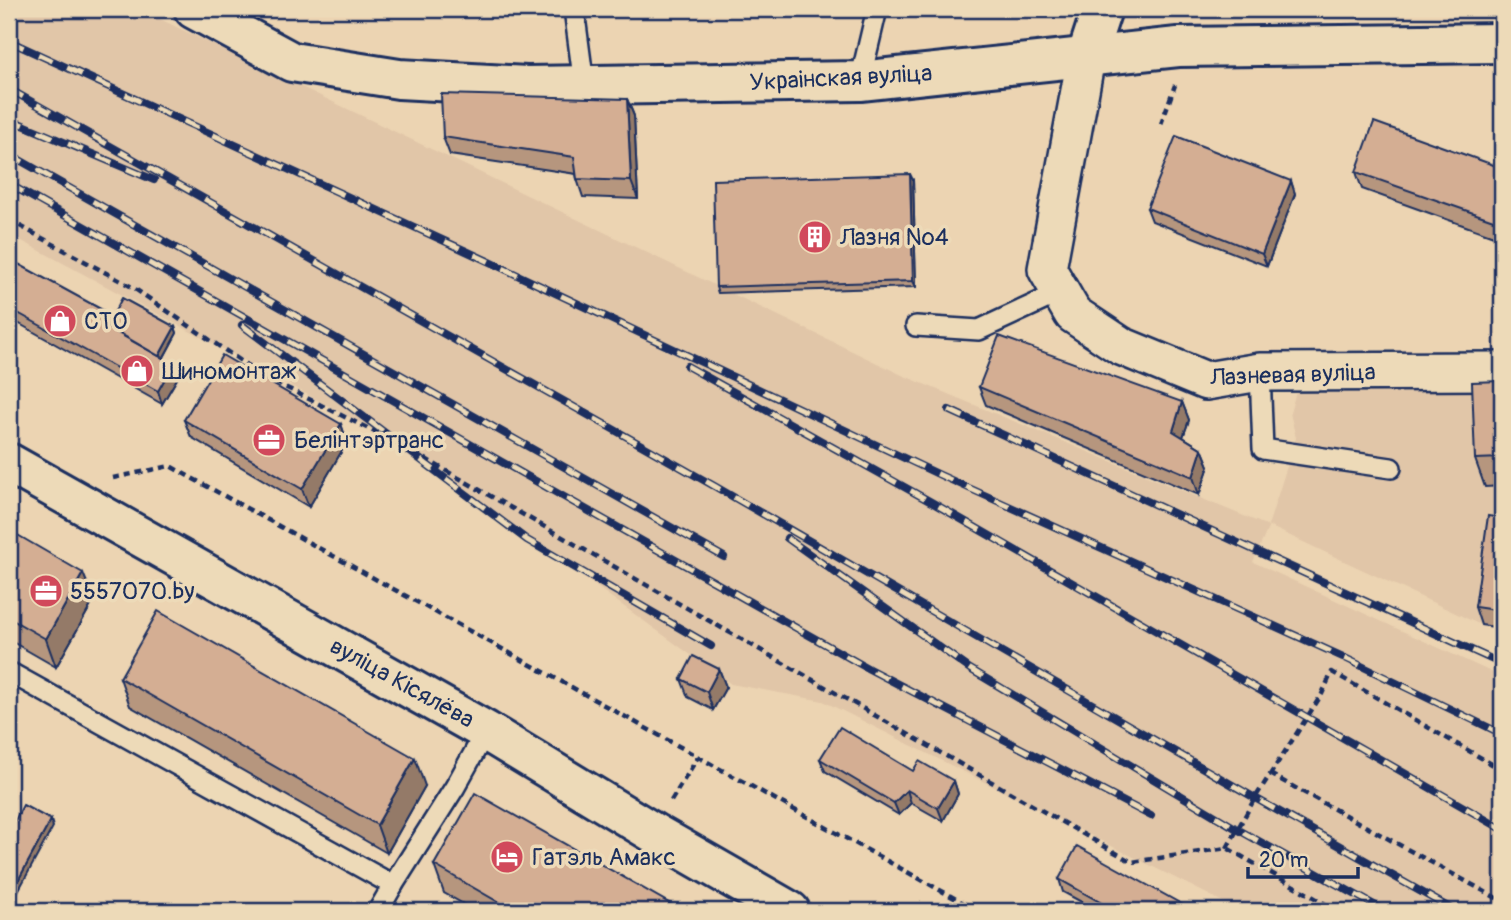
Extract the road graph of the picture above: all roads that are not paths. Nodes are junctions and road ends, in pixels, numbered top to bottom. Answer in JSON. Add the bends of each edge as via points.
{"nodes":[{"id":1,"x":194,"y":9,"type":"edge"},
{"id":2,"x":574,"y":9,"type":"edge"},
{"id":3,"x":877,"y":9,"type":"edge"},
{"id":4,"x":1102,"y":9,"type":"edge"},
{"id":5,"x":1502,"y":43,"type":"edge"},
{"id":6,"x":1086,"y":58,"type":"junction"},
{"id":7,"x":860,"y":81,"type":"junction"},
{"id":8,"x":584,"y":85,"type":"junction"},
{"id":9,"x":1061,"y":292,"type":"junction"},
{"id":10,"x":916,"y":327,"type":"dead end"},
{"id":11,"x":1502,"y":371,"type":"edge"},
{"id":12,"x":1259,"y":372,"type":"junction"},
{"id":13,"x":9,"y":463,"type":"edge"},
{"id":14,"x":1391,"y":468,"type":"dead end"},
{"id":15,"x":9,"y":672,"type":"edge"},
{"id":16,"x":486,"y":731,"type":"junction"},
{"id":17,"x":393,"y":885,"type":"junction"},
{"id":18,"x":377,"y":911,"type":"edge"},
{"id":19,"x":790,"y":911,"type":"edge"}],
"edges":[{"from":1,"to":8,"type":"street","name":"Украінская вуліца","via":[[292,62],[400,79]]},
{"from":2,"to":8,"type":"lane"},
{"from":3,"to":7,"type":"lane"},
{"from":4,"to":6,"type":"street"},
{"from":5,"to":6,"type":"street","name":"Украінская вуліца","via":[[1178,47]]},
{"from":6,"to":7,"type":"street","name":"Украінская вуліца"},
{"from":6,"to":9,"type":"street","name":"Лазневая вуліца","via":[[1047,269]]},
{"from":7,"to":8,"type":"street","name":"Украінская вуліца"},
{"from":9,"to":10,"type":"lane","via":[[979,330]]},
{"from":9,"to":12,"type":"street","name":"Лазневая вуліца","via":[[1073,314],[1121,346],[1206,381]]},
{"from":11,"to":12,"type":"street","name":"Лазневая вуліца"},
{"from":12,"to":14,"type":"lane","via":[[1263,449]]},
{"from":13,"to":16,"type":"street","name":"вуліца Кісялёва"},
{"from":15,"to":17,"type":"lane"},
{"from":16,"to":17,"type":"lane"},
{"from":16,"to":19,"type":"street","name":"вуліца Кісялёва"},
{"from":17,"to":18,"type":"lane"}]}
